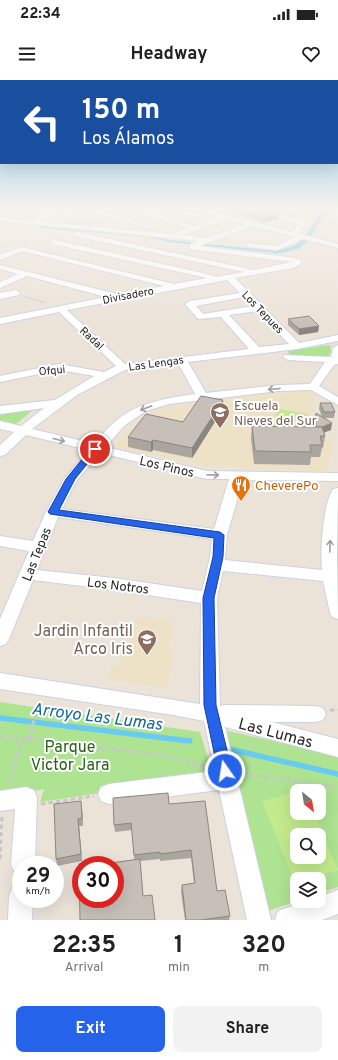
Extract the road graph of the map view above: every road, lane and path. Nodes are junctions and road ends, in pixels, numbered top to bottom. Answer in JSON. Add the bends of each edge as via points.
{"nodes":[{"id":1,"x":41,"y":248,"type":"edge"},
{"id":2,"x":68,"y":248,"type":"edge"},
{"id":3,"x":140,"y":248,"type":"joint"},
{"id":4,"x":213,"y":248,"type":"edge"},
{"id":5,"x":32,"y":252,"type":"junction"},
{"id":6,"x":121,"y":257,"type":"junction"},
{"id":7,"x":0,"y":258,"type":"edge"},
{"id":8,"x":0,"y":267,"type":"edge"},
{"id":9,"x":98,"y":268,"type":"junction"},
{"id":10,"x":257,"y":272,"type":"junction"},
{"id":11,"x":25,"y":274,"type":"junction"},
{"id":12,"x":225,"y":278,"type":"junction"},
{"id":13,"x":0,"y":285,"type":"edge"},
{"id":14,"x":176,"y":286,"type":"junction"},
{"id":15,"x":17,"y":293,"type":"joint"},
{"id":16,"x":247,"y":294,"type":"junction"},
{"id":17,"x":0,"y":296,"type":"edge"},
{"id":18,"x":117,"y":297,"type":"junction"},
{"id":19,"x":60,"y":308,"type":"junction"},
{"id":20,"x":259,"y":308,"type":"junction"},
{"id":21,"x":224,"y":314,"type":"dead end"},
{"id":22,"x":0,"y":322,"type":"edge"},
{"id":23,"x":338,"y":338,"type":"edge"},
{"id":24,"x":297,"y":346,"type":"junction"},
{"id":25,"x":338,"y":348,"type":"edge"},
{"id":26,"x":257,"y":351,"type":"junction"},
{"id":27,"x":288,"y":357,"type":"dead end"},
{"id":28,"x":181,"y":359,"type":"junction"},
{"id":29,"x":335,"y":360,"type":"edge"},
{"id":30,"x":123,"y":367,"type":"junction"},
{"id":31,"x":104,"y":375,"type":"junction"},
{"id":32,"x":0,"y":379,"type":"edge"},
{"id":33,"x":313,"y":387,"type":"junction"},
{"id":34,"x":203,"y":398,"type":"junction"},
{"id":35,"x":338,"y":402,"type":"edge"},
{"id":36,"x":59,"y":403,"type":"junction"},
{"id":37,"x":0,"y":410,"type":"edge"},
{"id":38,"x":0,"y":425,"type":"edge"},
{"id":39,"x":21,"y":431,"type":"junction"},
{"id":40,"x":95,"y":449,"type":"junction"},
{"id":41,"x":0,"y":452,"type":"edge"},
{"id":42,"x":237,"y":476,"type":"junction"},
{"id":43,"x":338,"y":476,"type":"edge"},
{"id":44,"x":338,"y":492,"type":"edge"},
{"id":45,"x":53,"y":512,"type":"junction"},
{"id":46,"x":220,"y":535,"type":"junction"},
{"id":47,"x":0,"y":541,"type":"edge"},
{"id":48,"x":39,"y":547,"type":"junction"},
{"id":49,"x":216,"y":565,"type":"junction"},
{"id":50,"x":28,"y":574,"type":"junction"},
{"id":51,"x":334,"y":577,"type":"edge"},
{"id":52,"x":209,"y":598,"type":"junction"},
{"id":53,"x":338,"y":612,"type":"edge"},
{"id":54,"x":0,"y":639,"type":"edge"},
{"id":55,"x":0,"y":681,"type":"edge"},
{"id":56,"x":39,"y":702,"type":"dead end"},
{"id":57,"x":212,"y":710,"type":"junction"},
{"id":58,"x":338,"y":710,"type":"edge"},
{"id":59,"x":320,"y":712,"type":"joint"},
{"id":60,"x":0,"y":736,"type":"edge"},
{"id":61,"x":28,"y":739,"type":"junction"},
{"id":62,"x":22,"y":740,"type":"junction"},
{"id":63,"x":338,"y":748,"type":"edge"},
{"id":64,"x":226,"y":775,"type":"junction"},
{"id":65,"x":338,"y":787,"type":"edge"},
{"id":66,"x":3,"y":794,"type":"edge"},
{"id":67,"x":109,"y":794,"type":"joint"},
{"id":68,"x":26,"y":802,"type":"junction"},
{"id":69,"x":23,"y":856,"type":"edge"},
{"id":70,"x":0,"y":859,"type":"edge"},
{"id":71,"x":338,"y":902,"type":"edge"},
{"id":72,"x":21,"y":908,"type":"edge"},
{"id":73,"x":20,"y":920,"type":"edge"},
{"id":74,"x":260,"y":920,"type":"edge"},
{"id":75,"x":287,"y":920,"type":"edge"}],
"edges":[{"from":1,"to":5,"type":"street"},
{"from":2,"to":6,"type":"street"},
{"from":3,"to":6,"type":"street"},
{"from":3,"to":10,"type":"street"},
{"from":4,"to":10,"type":"street","name":"Divisadero","via":[[298,262]]},
{"from":5,"to":7,"type":"street","via":[[21,249]]},
{"from":5,"to":9,"type":"street"},
{"from":6,"to":9,"type":"street"},
{"from":6,"to":12,"type":"street"},
{"from":8,"to":11,"type":"street"},
{"from":9,"to":14,"type":"street"},
{"from":10,"to":12,"type":"street","name":"Divisadero"},
{"from":11,"to":13,"type":"street"},
{"from":11,"to":18,"type":"street"},
{"from":12,"to":14,"type":"street","name":"Divisadero"},
{"from":12,"to":16,"type":"street","name":"Los Tepues"},
{"from":14,"to":18,"type":"street","name":"Divisadero"},
{"from":15,"to":17,"type":"street"},
{"from":15,"to":19,"type":"path"},
{"from":16,"to":20,"type":"street","name":"Los Tepues"},
{"from":16,"to":20,"type":"street","via":[[190,304],[201,317]]},
{"from":18,"to":19,"type":"street","name":"Divisadero"},
{"from":19,"to":22,"type":"street","name":"Divisadero"},
{"from":19,"to":30,"type":"street","name":"Radal"},
{"from":20,"to":24,"type":"street","name":"Los Tepues"},
{"from":21,"to":26,"type":"street"},
{"from":23,"to":24,"type":"street","name":"Las Lengas"},
{"from":24,"to":26,"type":"street","name":"Las Lengas"},
{"from":25,"to":29,"type":"street"},
{"from":26,"to":28,"type":"street","name":"Las Lengas"},
{"from":27,"to":29,"type":"street"},
{"from":28,"to":30,"type":"street","name":"Las Lengas"},
{"from":28,"to":34,"type":"street"},
{"from":29,"to":33,"type":"street"},
{"from":30,"to":31,"type":"street","name":"Las Lengas"},
{"from":31,"to":32,"type":"street","name":"Ofqui","via":[[59,368]]},
{"from":31,"to":36,"type":"street","name":"Las Lengas"},
{"from":33,"to":34,"type":"street","name":"Las Tepas","one_way":true,"via":[[279,388]]},
{"from":33,"to":35,"type":"street"},
{"from":34,"to":40,"type":"street","name":"Las Tepas","one_way":true,"via":[[168,401],[142,409],[120,423]]},
{"from":36,"to":37,"type":"street"},
{"from":36,"to":39,"type":"street","name":"Las Lengas"},
{"from":38,"to":39,"type":"street","name":"Los Pinos"},
{"from":39,"to":40,"type":"street","name":"Los Pinos","one_way":true},
{"from":39,"to":41,"type":"street","name":"Las Lengas"},
{"from":40,"to":42,"type":"street","name":"Los Pinos","one_way":true,"via":[[207,475]]},
{"from":40,"to":45,"type":"street","name":"Las Tepas","via":[[71,479]]},
{"from":42,"to":43,"type":"street","name":"Los Pinos"},
{"from":42,"to":46,"type":"street"},
{"from":51,"to":44,"type":"street","one_way":true,"via":[[330,539]]},
{"from":45,"to":46,"type":"street"},
{"from":45,"to":48,"type":"street","name":"Las Tepas"},
{"from":46,"to":49,"type":"street"},
{"from":47,"to":48,"type":"street"},
{"from":48,"to":50,"type":"street","name":"Las Tepas"},
{"from":49,"to":51,"type":"street"},
{"from":49,"to":52,"type":"street"},
{"from":50,"to":52,"type":"street","name":"Los Notros"},
{"from":50,"to":54,"type":"street","name":"Las Tepas"},
{"from":51,"to":53,"type":"street"},
{"from":52,"to":57,"type":"street"},
{"from":55,"to":57,"type":"street","name":"Las Lumas","via":[[173,707]]},
{"from":56,"to":61,"type":"path"},
{"from":57,"to":59,"type":"street","via":[[224,713]]},
{"from":57,"to":63,"type":"street","name":"Las Lumas"},
{"from":57,"to":64,"type":"street"},
{"from":58,"to":59,"type":"path"},
{"from":60,"to":62,"type":"path"},
{"from":61,"to":62,"type":"path"},
{"from":61,"to":64,"type":"path","via":[[162,755]]},
{"from":62,"to":66,"type":"path"},
{"from":64,"to":65,"type":"path"},
{"from":64,"to":67,"type":"street"},
{"from":64,"to":74,"type":"street"},
{"from":66,"to":68,"type":"street"},
{"from":67,"to":68,"type":"path"},
{"from":68,"to":69,"type":"street"},
{"from":68,"to":70,"type":"path","via":[[2,810]]},
{"from":71,"to":75,"type":"street"},
{"from":72,"to":73,"type":"street"}]}
